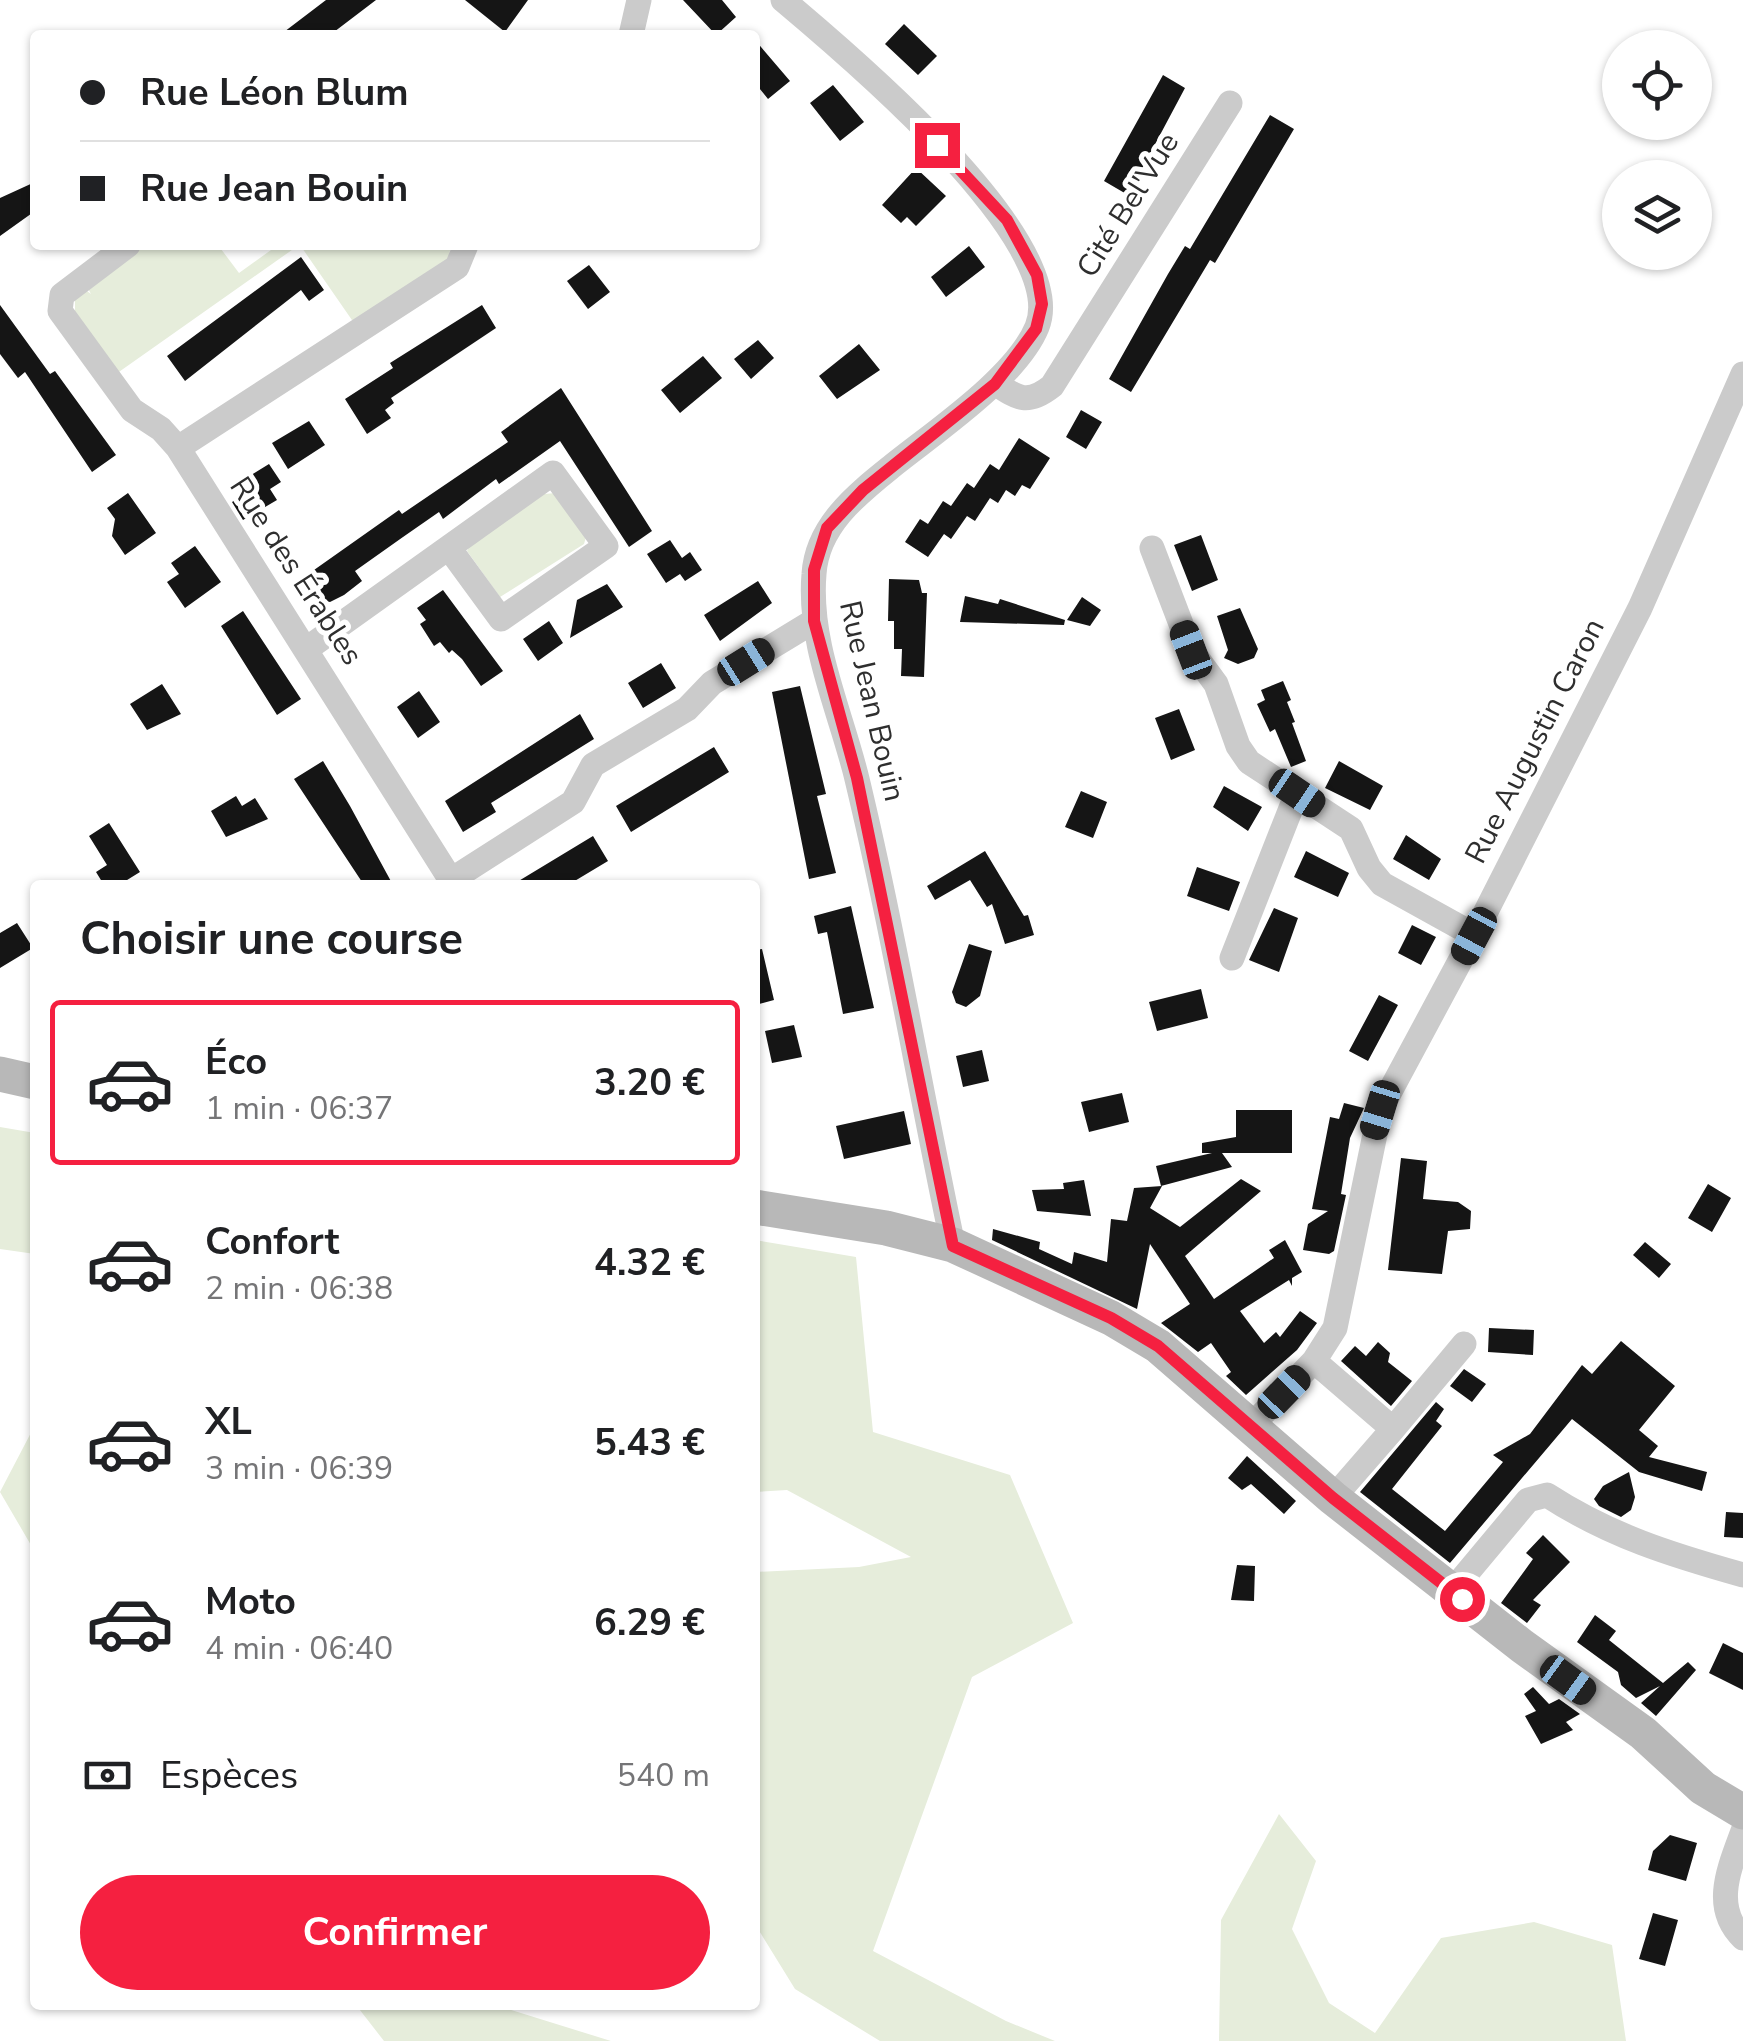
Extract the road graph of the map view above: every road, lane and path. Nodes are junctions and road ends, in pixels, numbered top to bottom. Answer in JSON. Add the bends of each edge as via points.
{"nodes":[{"id":1,"x":639,"y":0,"type":"edge"},
{"id":2,"x":783,"y":0,"type":"edge"},
{"id":3,"x":632,"y":30,"type":"edge"},
{"id":4,"x":1230,"y":104,"type":"dead end"},
{"id":5,"x":121,"y":250,"type":"edge"},
{"id":6,"x":464,"y":250,"type":"edge"},
{"id":7,"x":1743,"y":374,"type":"edge"},
{"id":8,"x":995,"y":384,"type":"junction"},
{"id":9,"x":178,"y":448,"type":"junction"},
{"id":10,"x":449,"y":548,"type":"junction"},
{"id":11,"x":1152,"y":548,"type":"dead end"},
{"id":12,"x":814,"y":621,"type":"junction"},
{"id":13,"x":308,"y":648,"type":"junction"},
{"id":14,"x":1297,"y":793,"type":"junction"},
{"id":15,"x":452,"y":880,"type":"edge"},
{"id":16,"x":456,"y":880,"type":"edge"},
{"id":17,"x":1474,"y":936,"type":"junction"},
{"id":18,"x":1232,"y":958,"type":"dead end"},
{"id":19,"x":0,"y":1074,"type":"edge"},
{"id":20,"x":30,"y":1081,"type":"edge"},
{"id":21,"x":760,"y":1208,"type":"edge"},
{"id":22,"x":953,"y":1246,"type":"junction"},
{"id":23,"x":1464,"y":1344,"type":"dead end"},
{"id":24,"x":1314,"y":1361,"type":"junction"},
{"id":25,"x":1251,"y":1426,"type":"junction"},
{"id":26,"x":1392,"y":1429,"type":"junction"},
{"id":27,"x":1333,"y":1498,"type":"junction"},
{"id":28,"x":1743,"y":1575,"type":"edge"},
{"id":29,"x":1452,"y":1591,"type":"junction"},
{"id":30,"x":1743,"y":1812,"type":"edge"},
{"id":31,"x":1743,"y":1831,"type":"edge"},
{"id":32,"x":1743,"y":1938,"type":"edge"}],
"edges":[{"from":1,"to":3,"type":"street"},
{"from":2,"to":8,"type":"street","name":"Rue Jean Bouin","via":[[868,71],[1007,220],[1037,275],[1042,304],[1036,329]]},
{"from":4,"to":8,"type":"street","name":"Cité Bel'Vue","via":[[1052,386],[1036,399],[1020,400]]},
{"from":5,"to":9,"type":"street","name":"Rue des Érables","via":[[62,295],[60,310],[132,410]]},
{"from":6,"to":9,"type":"street","via":[[457,267]]},
{"from":7,"to":17,"type":"street","name":"Rue Augustin Caron","via":[[1640,608]]},
{"from":8,"to":12,"type":"street","name":"Rue Jean Bouin","via":[[863,490],[827,528],[814,570]]},
{"from":9,"to":13,"type":"street","name":"Rue des Érables"},
{"from":10,"to":10,"type":"street","via":[[553,474],[606,546],[501,619]]},
{"from":10,"to":13,"type":"street"},
{"from":11,"to":14,"type":"street","via":[[1238,746],[1249,762]]},
{"from":12,"to":16,"type":"street","via":[[593,765],[574,802]]},
{"from":12,"to":22,"type":"street","name":"Rue Jean Bouin","via":[[857,778]]},
{"from":13,"to":15,"type":"street","name":"Rue des Érables"},
{"from":14,"to":17,"type":"street","via":[[1351,829],[1382,884]]},
{"from":14,"to":18,"type":"street"},
{"from":17,"to":24,"type":"street","name":"Rue Augustin Caron","via":[[1380,1110],[1336,1328]]},
{"from":19,"to":20,"type":"street"},
{"from":21,"to":22,"type":"street"},
{"from":22,"to":25,"type":"street","via":[[1158,1346]]},
{"from":23,"to":26,"type":"street"},
{"from":24,"to":25,"type":"street","name":"Rue Augustin Caron"},
{"from":24,"to":26,"type":"street"},
{"from":25,"to":27,"type":"street"},
{"from":26,"to":27,"type":"street"},
{"from":27,"to":29,"type":"street"},
{"from":28,"to":29,"type":"street","via":[[1641,1546],[1547,1495],[1528,1500]]},
{"from":29,"to":30,"type":"street","via":[[1643,1733],[1703,1788]]},
{"from":31,"to":32,"type":"street","via":[[1724,1899]]}]}
